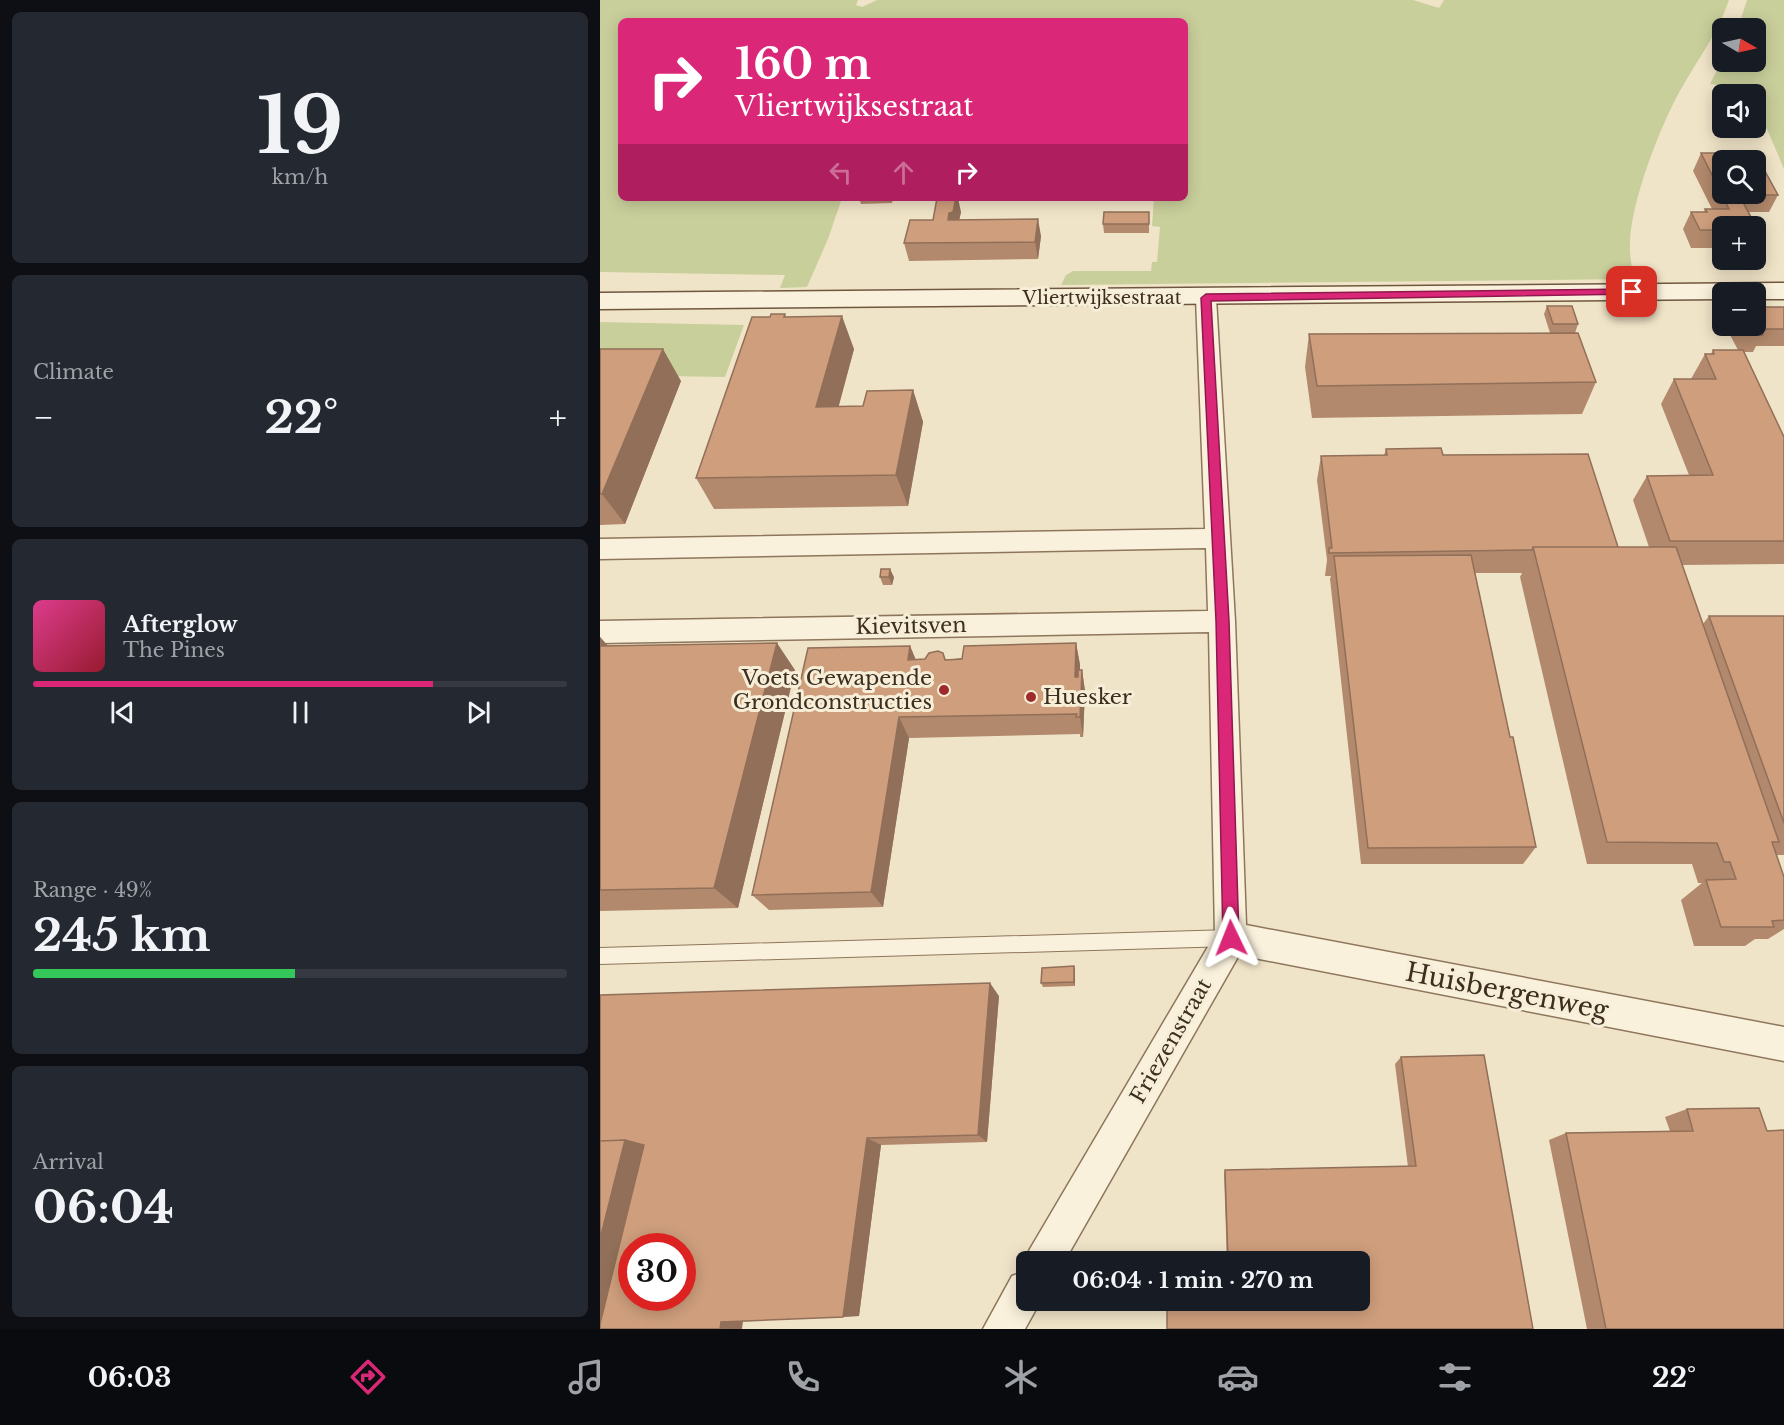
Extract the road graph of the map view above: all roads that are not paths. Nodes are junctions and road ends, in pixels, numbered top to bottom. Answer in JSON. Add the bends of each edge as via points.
{"nodes":[{"id":1,"x":1784,"y":291,"type":"edge"},
{"id":2,"x":1206,"y":298,"type":"junction"},
{"id":3,"x":600,"y":302,"type":"edge"},
{"id":4,"x":1217,"y":538,"type":"junction"},
{"id":5,"x":600,"y":549,"type":"edge"},
{"id":6,"x":1222,"y":621,"type":"junction"},
{"id":7,"x":600,"y":632,"type":"edge"},
{"id":8,"x":1231,"y":938,"type":"junction"},
{"id":9,"x":600,"y":956,"type":"edge"},
{"id":10,"x":1784,"y":1044,"type":"edge"},
{"id":11,"x":1049,"y":1251,"type":"edge"},
{"id":12,"x":1016,"y":1307,"type":"edge"},
{"id":13,"x":1003,"y":1329,"type":"edge"}],
"edges":[{"from":1,"to":2,"type":"street","name":"Vliertwijksestraat"},
{"from":2,"to":3,"type":"street","name":"Vliertwijksestraat"},
{"from":2,"to":4,"type":"street"},
{"from":4,"to":5,"type":"street"},
{"from":4,"to":6,"type":"street"},
{"from":6,"to":7,"type":"street","name":"Kievitsven"},
{"from":6,"to":8,"type":"street"},
{"from":8,"to":9,"type":"lane"},
{"from":8,"to":10,"type":"street","name":"Huisbergenweg"},
{"from":8,"to":11,"type":"street","name":"Friezenstraat"},
{"from":12,"to":13,"type":"street"}]}
